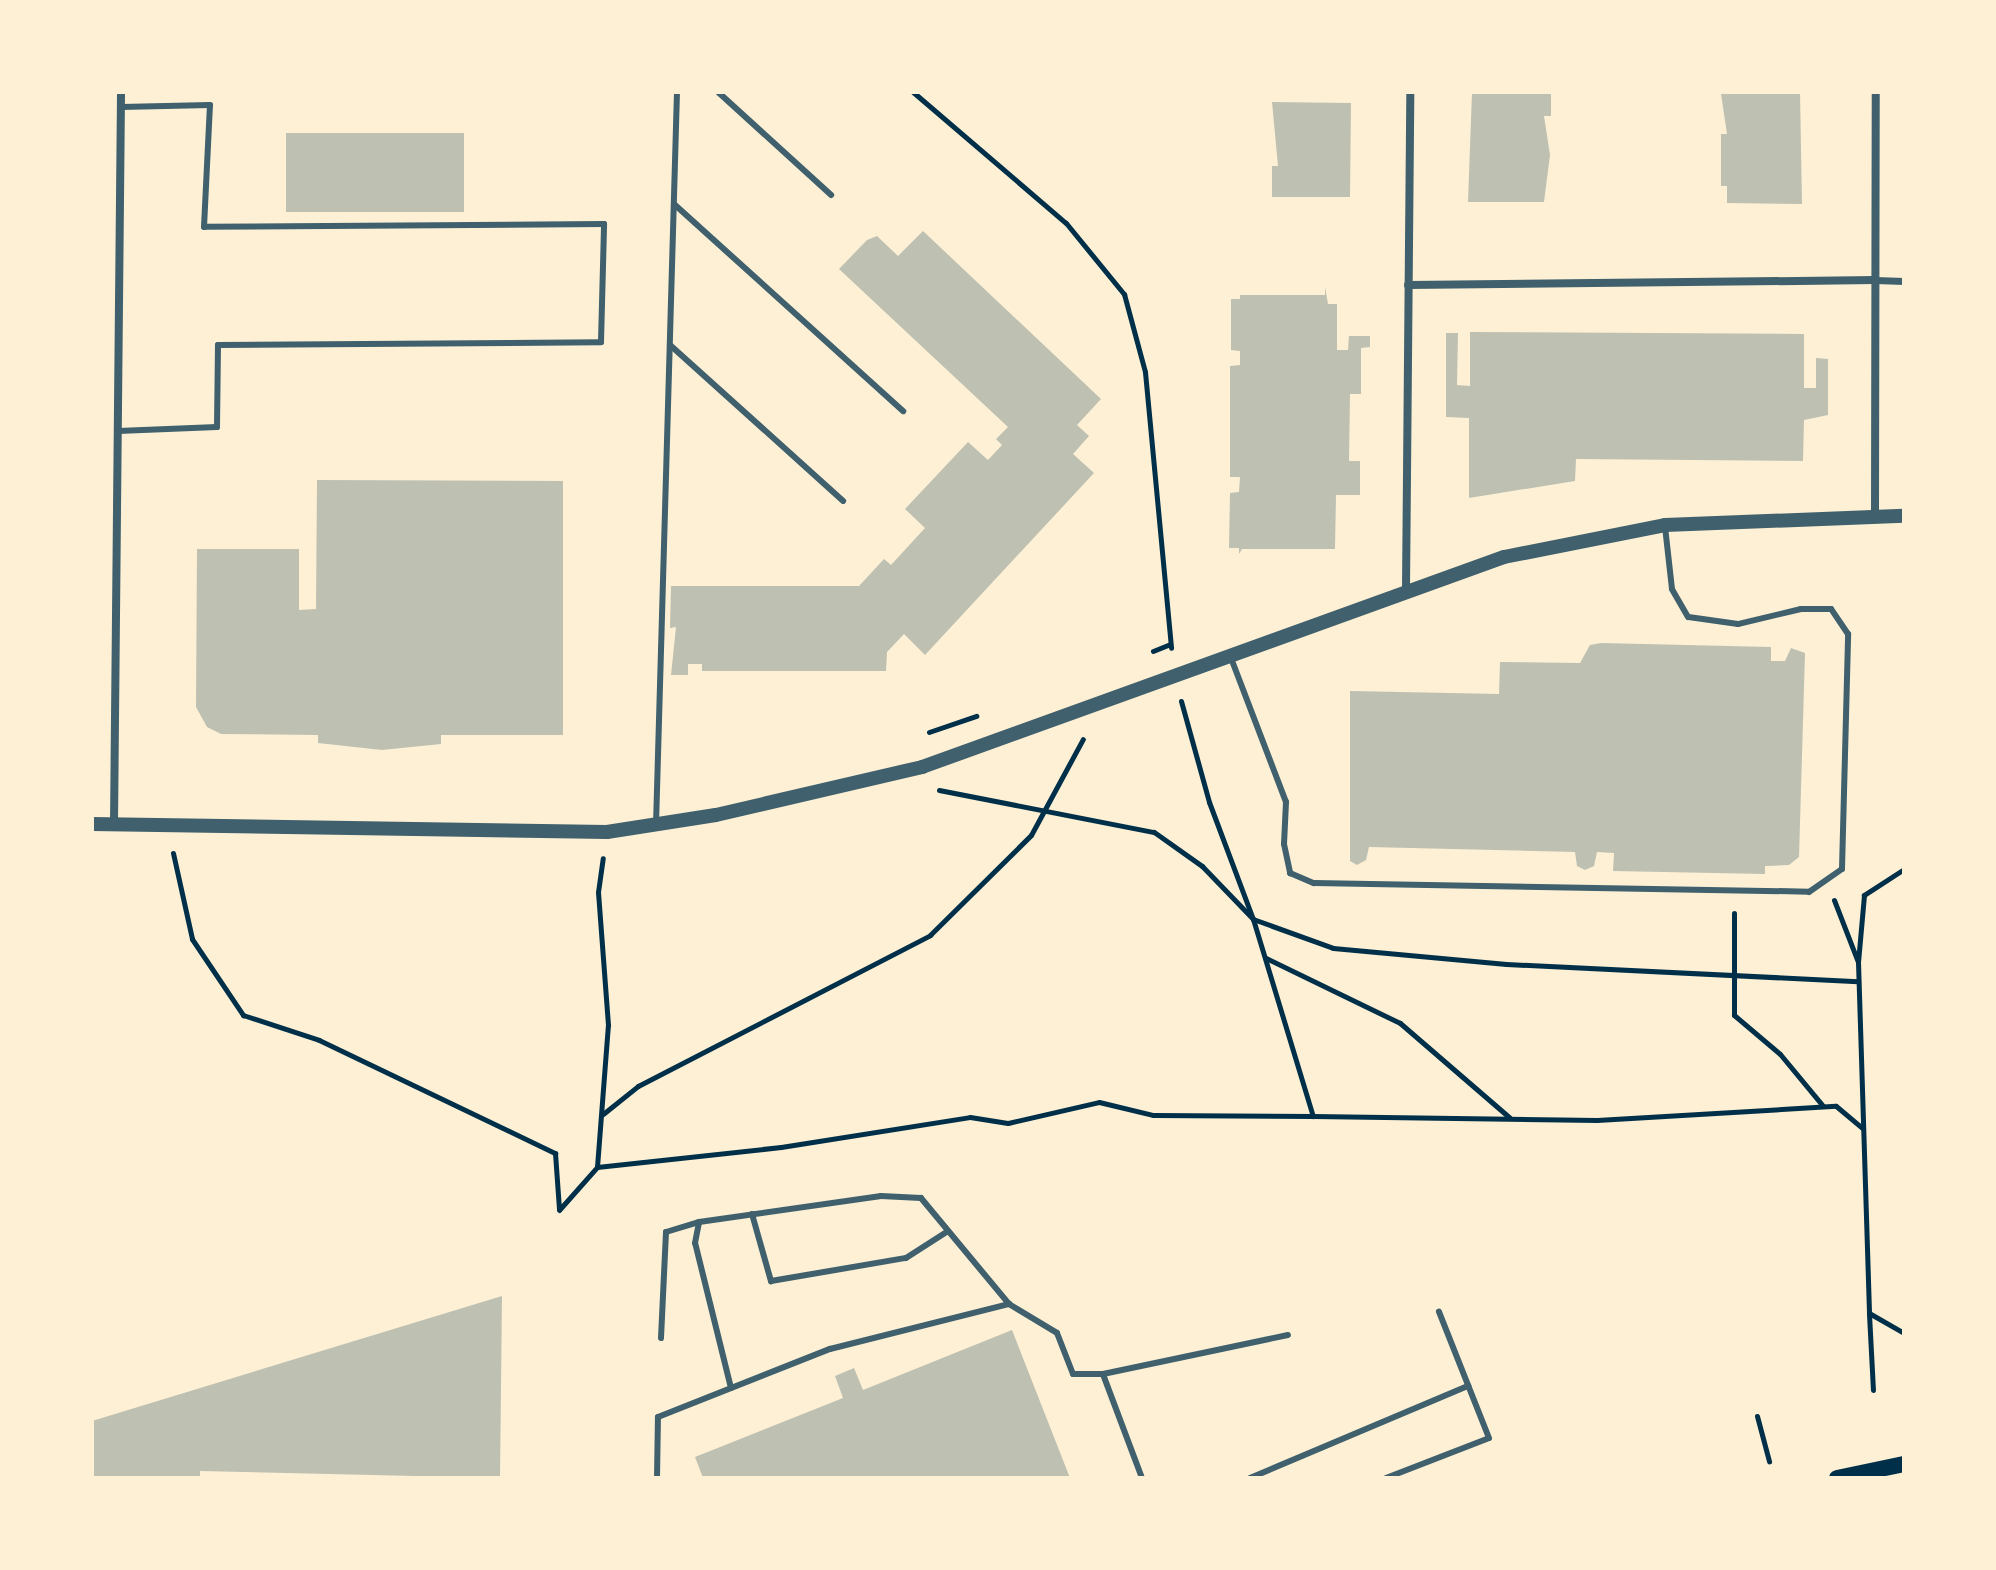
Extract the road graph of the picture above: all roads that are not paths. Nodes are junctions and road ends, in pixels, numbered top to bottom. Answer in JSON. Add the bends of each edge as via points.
{"nodes":[{"id":1,"x":121,"y":92,"type":"edge"},
{"id":2,"x":677,"y":92,"type":"edge"},
{"id":3,"x":718,"y":92,"type":"edge"},
{"id":4,"x":1410,"y":92,"type":"edge"},
{"id":5,"x":1876,"y":92,"type":"edge"},
{"id":6,"x":121,"y":107,"type":"junction"},
{"id":7,"x":831,"y":195,"type":"dead end"},
{"id":8,"x":674,"y":204,"type":"junction"},
{"id":9,"x":1875,"y":280,"type":"junction"},
{"id":10,"x":1904,"y":281,"type":"edge"},
{"id":11,"x":1408,"y":285,"type":"junction"},
{"id":12,"x":670,"y":345,"type":"junction"},
{"id":13,"x":903,"y":411,"type":"dead end"},
{"id":14,"x":118,"y":431,"type":"junction"},
{"id":15,"x":843,"y":501,"type":"dead end"},
{"id":16,"x":1875,"y":514,"type":"junction"},
{"id":17,"x":1904,"y":516,"type":"edge"},
{"id":18,"x":1665,"y":525,"type":"junction"},
{"id":19,"x":1406,"y":588,"type":"junction"},
{"id":20,"x":1229,"y":654,"type":"junction"},
{"id":21,"x":92,"y":824,"type":"edge"},
{"id":22,"x":114,"y":824,"type":"junction"},
{"id":23,"x":656,"y":825,"type":"junction"},
{"id":24,"x":752,"y":1214,"type":"junction"},
{"id":25,"x":699,"y":1222,"type":"junction"},
{"id":26,"x":948,"y":1231,"type":"junction"},
{"id":27,"x":1009,"y":1304,"type":"junction"},
{"id":28,"x":1439,"y":1312,"type":"dead end"},
{"id":29,"x":1288,"y":1335,"type":"dead end"},
{"id":30,"x":661,"y":1338,"type":"dead end"},
{"id":31,"x":1103,"y":1374,"type":"junction"},
{"id":32,"x":1468,"y":1386,"type":"junction"},
{"id":33,"x":731,"y":1388,"type":"junction"},
{"id":34,"x":1904,"y":1464,"type":"edge"},
{"id":35,"x":657,"y":1478,"type":"edge"},
{"id":36,"x":1142,"y":1478,"type":"edge"},
{"id":37,"x":1250,"y":1478,"type":"edge"},
{"id":38,"x":1386,"y":1478,"type":"edge"},
{"id":39,"x":1837,"y":1478,"type":"edge"}],
"edges":[{"from":1,"to":6,"type":"street"},
{"from":2,"to":8,"type":"lane"},
{"from":3,"to":7,"type":"lane"},
{"from":4,"to":11,"type":"street"},
{"from":5,"to":9,"type":"street"},
{"from":6,"to":14,"type":"street"},
{"from":6,"to":14,"type":"lane","via":[[210,105],[204,227],[604,224],[601,342],[218,345],[217,427]]},
{"from":8,"to":12,"type":"lane"},
{"from":8,"to":13,"type":"lane"},
{"from":9,"to":10,"type":"street"},
{"from":9,"to":11,"type":"street"},
{"from":9,"to":16,"type":"street"},
{"from":11,"to":19,"type":"street"},
{"from":12,"to":15,"type":"lane"},
{"from":12,"to":23,"type":"lane"},
{"from":14,"to":22,"type":"street"},
{"from":16,"to":17,"type":"street"},
{"from":16,"to":18,"type":"street"},
{"from":18,"to":19,"type":"street","via":[[1504,557]]},
{"from":18,"to":20,"type":"lane","via":[[1672,589],[1688,617],[1738,624],[1801,609],[1831,609],[1848,634],[1847,838],[1842,869],[1809,892],[1314,883],[1290,873],[1284,844],[1286,802]]},
{"from":19,"to":20,"type":"street"},
{"from":20,"to":23,"type":"street","via":[[1175,679],[922,767]]},
{"from":21,"to":22,"type":"street"},
{"from":22,"to":23,"type":"street","via":[[607,832]]},
{"from":24,"to":25,"type":"lane"},
{"from":24,"to":26,"type":"lane","via":[[881,1196],[921,1198]]},
{"from":24,"to":26,"type":"lane","via":[[771,1281],[906,1258]]},
{"from":25,"to":30,"type":"lane","via":[[666,1232]]},
{"from":25,"to":33,"type":"lane","via":[[695,1243]]},
{"from":26,"to":27,"type":"lane"},
{"from":27,"to":31,"type":"lane","via":[[1057,1333],[1073,1374]]},
{"from":27,"to":33,"type":"lane","via":[[830,1349]]},
{"from":28,"to":32,"type":"lane"},
{"from":29,"to":31,"type":"lane"},
{"from":31,"to":36,"type":"lane"},
{"from":32,"to":37,"type":"lane"},
{"from":32,"to":38,"type":"lane","via":[[1489,1438]]},
{"from":33,"to":35,"type":"lane","via":[[658,1417]]},
{"from":34,"to":39,"type":"main road"}]}
